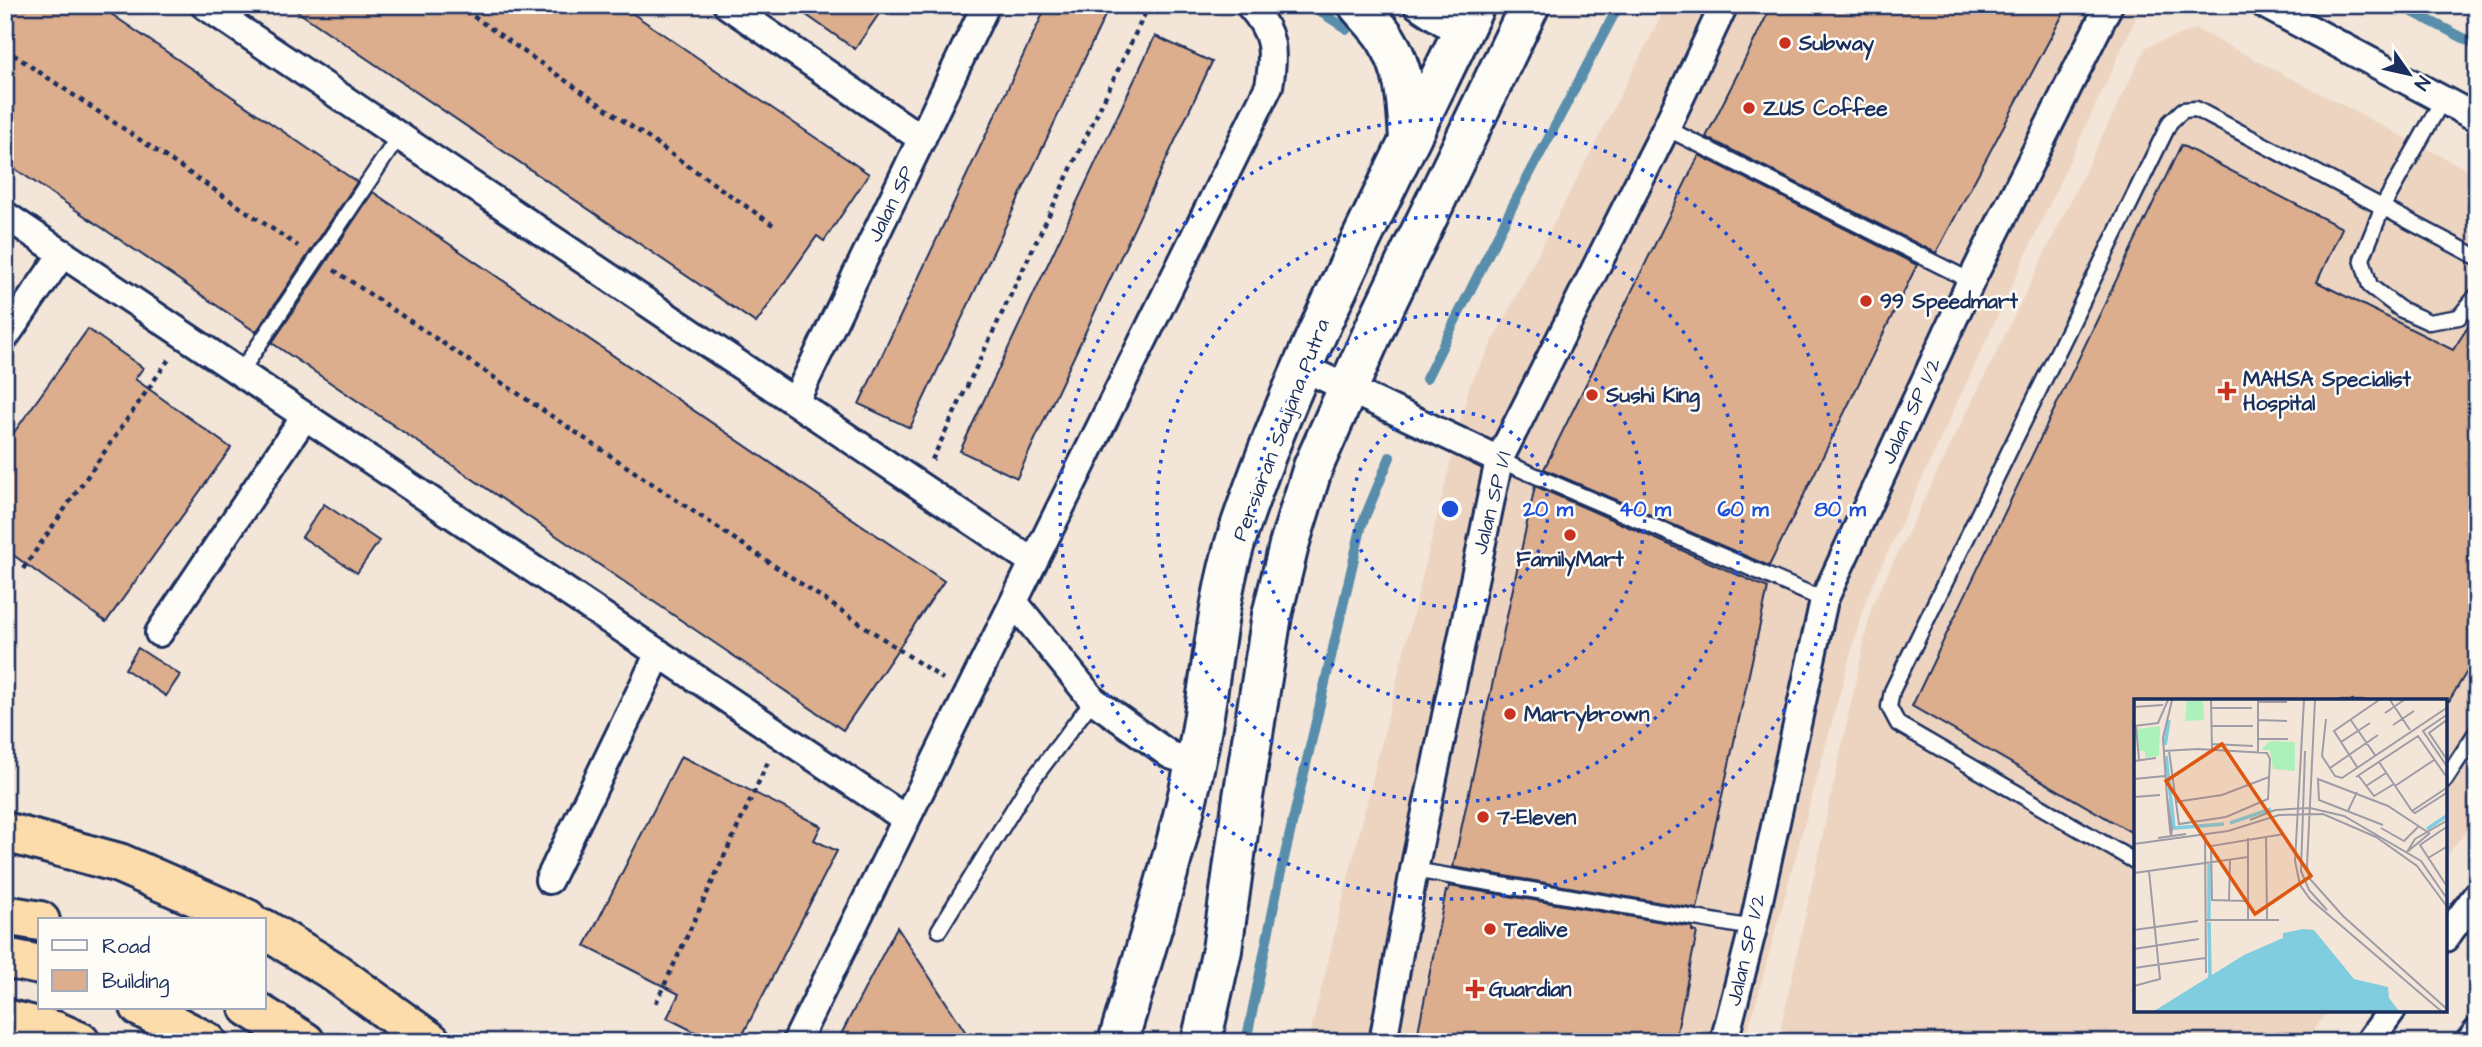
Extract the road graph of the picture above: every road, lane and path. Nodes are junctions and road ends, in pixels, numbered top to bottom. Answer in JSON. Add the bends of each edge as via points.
{"nodes":[{"id":1,"x":457,"y":5,"type":"edge"},
{"id":2,"x":727,"y":5,"type":"edge"},
{"id":3,"x":986,"y":5,"type":"edge"},
{"id":4,"x":1149,"y":5,"type":"edge"},
{"id":5,"x":1249,"y":5,"type":"edge"},
{"id":6,"x":1358,"y":5,"type":"edge"},
{"id":7,"x":1417,"y":5,"type":"edge"},
{"id":8,"x":1530,"y":5,"type":"edge"},
{"id":9,"x":1724,"y":5,"type":"edge"},
{"id":10,"x":2109,"y":5,"type":"edge"},
{"id":11,"x":2265,"y":5,"type":"edge"},
{"id":12,"x":219,"y":9,"type":"edge"},
{"id":13,"x":1468,"y":20,"type":"edge"},
{"id":14,"x":5,"y":49,"type":"edge"},
{"id":15,"x":2442,"y":101,"type":"junction"},
{"id":16,"x":2477,"y":118,"type":"edge"},
{"id":17,"x":1666,"y":128,"type":"junction"},
{"id":18,"x":399,"y":136,"type":"junction"},
{"id":19,"x":922,"y":139,"type":"junction"},
{"id":20,"x":1409,"y":140,"type":"junction"},
{"id":21,"x":2383,"y":206,"type":"junction"},
{"id":22,"x":5,"y":215,"type":"edge"},
{"id":23,"x":776,"y":228,"type":"dead end"},
{"id":24,"x":63,"y":253,"type":"junction"},
{"id":25,"x":2477,"y":257,"type":"edge"},
{"id":26,"x":317,"y":259,"type":"junction"},
{"id":27,"x":1971,"y":281,"type":"junction"},
{"id":28,"x":2477,"y":295,"type":"edge"},
{"id":29,"x":186,"y":335,"type":"junction"},
{"id":30,"x":5,"y":337,"type":"edge"},
{"id":31,"x":1302,"y":367,"type":"junction"},
{"id":32,"x":240,"y":373,"type":"junction"},
{"id":33,"x":1347,"y":388,"type":"junction"},
{"id":34,"x":795,"y":402,"type":"junction"},
{"id":35,"x":305,"y":415,"type":"junction"},
{"id":36,"x":1499,"y":460,"type":"junction"},
{"id":37,"x":920,"y":486,"type":"junction"},
{"id":38,"x":1033,"y":562,"type":"junction"},
{"id":39,"x":23,"y":569,"type":"dead end"},
{"id":40,"x":1824,"y":600,"type":"junction"},
{"id":41,"x":1014,"y":602,"type":"junction"},
{"id":42,"x":159,"y":633,"type":"dead end"},
{"id":43,"x":659,"y":653,"type":"junction"},
{"id":44,"x":968,"y":695,"type":"junction"},
{"id":45,"x":1093,"y":700,"type":"junction"},
{"id":46,"x":2477,"y":731,"type":"edge"},
{"id":47,"x":780,"y":736,"type":"junction"},
{"id":48,"x":1195,"y":763,"type":"junction"},
{"id":49,"x":2447,"y":777,"type":"edge"},
{"id":50,"x":906,"y":819,"type":"junction"},
{"id":51,"x":5,"y":832,"type":"edge"},
{"id":52,"x":2134,"y":861,"type":"edge"},
{"id":53,"x":1414,"y":870,"type":"junction"},
{"id":54,"x":549,"y":880,"type":"dead end"},
{"id":55,"x":2477,"y":895,"type":"edge"},
{"id":56,"x":5,"y":915,"type":"edge"},
{"id":57,"x":245,"y":918,"type":"edge"},
{"id":58,"x":38,"y":921,"type":"edge"},
{"id":59,"x":1752,"y":928,"type":"junction"},
{"id":60,"x":266,"y":930,"type":"edge"},
{"id":61,"x":939,"y":930,"type":"dead end"},
{"id":62,"x":2447,"y":935,"type":"edge"},
{"id":63,"x":5,"y":958,"type":"edge"},
{"id":64,"x":38,"y":965,"type":"edge"},
{"id":65,"x":656,"y":1003,"type":"dead end"},
{"id":66,"x":143,"y":1009,"type":"edge"},
{"id":67,"x":251,"y":1009,"type":"edge"},
{"id":68,"x":2391,"y":1012,"type":"edge"},
{"id":69,"x":5,"y":1019,"type":"edge"},
{"id":70,"x":2477,"y":1031,"type":"edge"},
{"id":71,"x":80,"y":1042,"type":"edge"},
{"id":72,"x":207,"y":1042,"type":"edge"},
{"id":73,"x":305,"y":1042,"type":"edge"},
{"id":74,"x":431,"y":1042,"type":"edge"},
{"id":75,"x":796,"y":1042,"type":"edge"},
{"id":76,"x":1118,"y":1042,"type":"edge"},
{"id":77,"x":1201,"y":1042,"type":"edge"},
{"id":78,"x":1383,"y":1042,"type":"edge"},
{"id":79,"x":1724,"y":1042,"type":"edge"},
{"id":80,"x":2369,"y":1042,"type":"edge"},
{"id":81,"x":2469,"y":1042,"type":"edge"}],
"edges":[{"from":1,"to":23,"type":"path"},
{"from":2,"to":19,"type":"street"},
{"from":3,"to":19,"type":"street","name":"Jalan SP"},
{"from":4,"to":37,"type":"path"},
{"from":5,"to":38,"type":"street","via":[[1263,20],[1272,43],[1269,86]]},
{"from":6,"to":20,"type":"main road","via":[[1386,38],[1399,63]]},
{"from":7,"to":13,"type":"street"},
{"from":8,"to":33,"type":"main road","name":"Persiaran Saujana Putra"},
{"from":9,"to":17,"type":"street","name":"Jalan SP 1/1"},
{"from":10,"to":27,"type":"street","name":"Jalan SP 1/2"},
{"from":11,"to":15,"type":"street"},
{"from":12,"to":18,"type":"street"},
{"from":13,"to":20,"type":"main road","name":"Persiaran Saujana Putra"},
{"from":14,"to":26,"type":"path"},
{"from":15,"to":16,"type":"street"},
{"from":15,"to":21,"type":"lane"},
{"from":17,"to":27,"type":"lane"},
{"from":17,"to":36,"type":"street","name":"Jalan SP 1/1"},
{"from":18,"to":26,"type":"lane"},
{"from":18,"to":34,"type":"street"},
{"from":19,"to":34,"type":"street","name":"Jalan SP"},
{"from":20,"to":31,"type":"main road","name":"Persiaran Saujana Putra"},
{"from":21,"to":25,"type":"lane"},
{"from":21,"to":28,"type":"lane","via":[[2362,259],[2370,286],[2400,309],[2429,322],[2459,317]]},
{"from":21,"to":52,"type":"lane","via":[[2196,109],[2183,110],[2170,122],[1892,691],[1889,707],[1898,724]]},
{"from":22,"to":24,"type":"street"},
{"from":24,"to":29,"type":"street"},
{"from":24,"to":30,"type":"street"},
{"from":26,"to":32,"type":"lane"},
{"from":26,"to":44,"type":"path"},
{"from":27,"to":40,"type":"street","name":"Jalan SP 1/2"},
{"from":29,"to":32,"type":"street"},
{"from":29,"to":39,"type":"path"},
{"from":31,"to":33,"type":"street"},
{"from":31,"to":48,"type":"main road","name":"Persiaran Saujana Putra","via":[[1238,533]]},
{"from":32,"to":35,"type":"street"},
{"from":33,"to":36,"type":"street"},
{"from":33,"to":77,"type":"main road","name":"Persiaran Saujana Putra","via":[[1313,467],[1272,615],[1222,950]]},
{"from":34,"to":37,"type":"street"},
{"from":35,"to":42,"type":"street"},
{"from":35,"to":43,"type":"street"},
{"from":36,"to":40,"type":"lane"},
{"from":36,"to":53,"type":"street","name":"Jalan SP 1/1"},
{"from":37,"to":38,"type":"street"},
{"from":38,"to":41,"type":"street"},
{"from":40,"to":59,"type":"street","name":"Jalan SP 1/2"},
{"from":41,"to":44,"type":"street"},
{"from":41,"to":45,"type":"street"},
{"from":43,"to":47,"type":"street"},
{"from":43,"to":54,"type":"street"},
{"from":44,"to":50,"type":"street"},
{"from":45,"to":48,"type":"street","via":[[1170,755]]},
{"from":45,"to":61,"type":"lane","via":[[1027,787]]},
{"from":46,"to":49,"type":"lane"},
{"from":47,"to":50,"type":"street"},
{"from":47,"to":65,"type":"path"},
{"from":48,"to":76,"type":"main road","name":"Persiaran Saujana Putra"},
{"from":50,"to":75,"type":"street"},
{"from":51,"to":57,"type":"highway","via":[[119,863]]},
{"from":53,"to":59,"type":"lane"},
{"from":53,"to":78,"type":"street","name":"Jalan SP 1/1"},
{"from":55,"to":62,"type":"street"},
{"from":56,"to":58,"type":"highway"},
{"from":59,"to":79,"type":"street","name":"Jalan SP 1/2"},
{"from":60,"to":74,"type":"highway","via":[[330,969]]},
{"from":63,"to":64,"type":"highway"},
{"from":66,"to":72,"type":"highway"},
{"from":67,"to":73,"type":"highway"},
{"from":68,"to":80,"type":"street"},
{"from":69,"to":71,"type":"highway"},
{"from":70,"to":81,"type":"street"}]}
